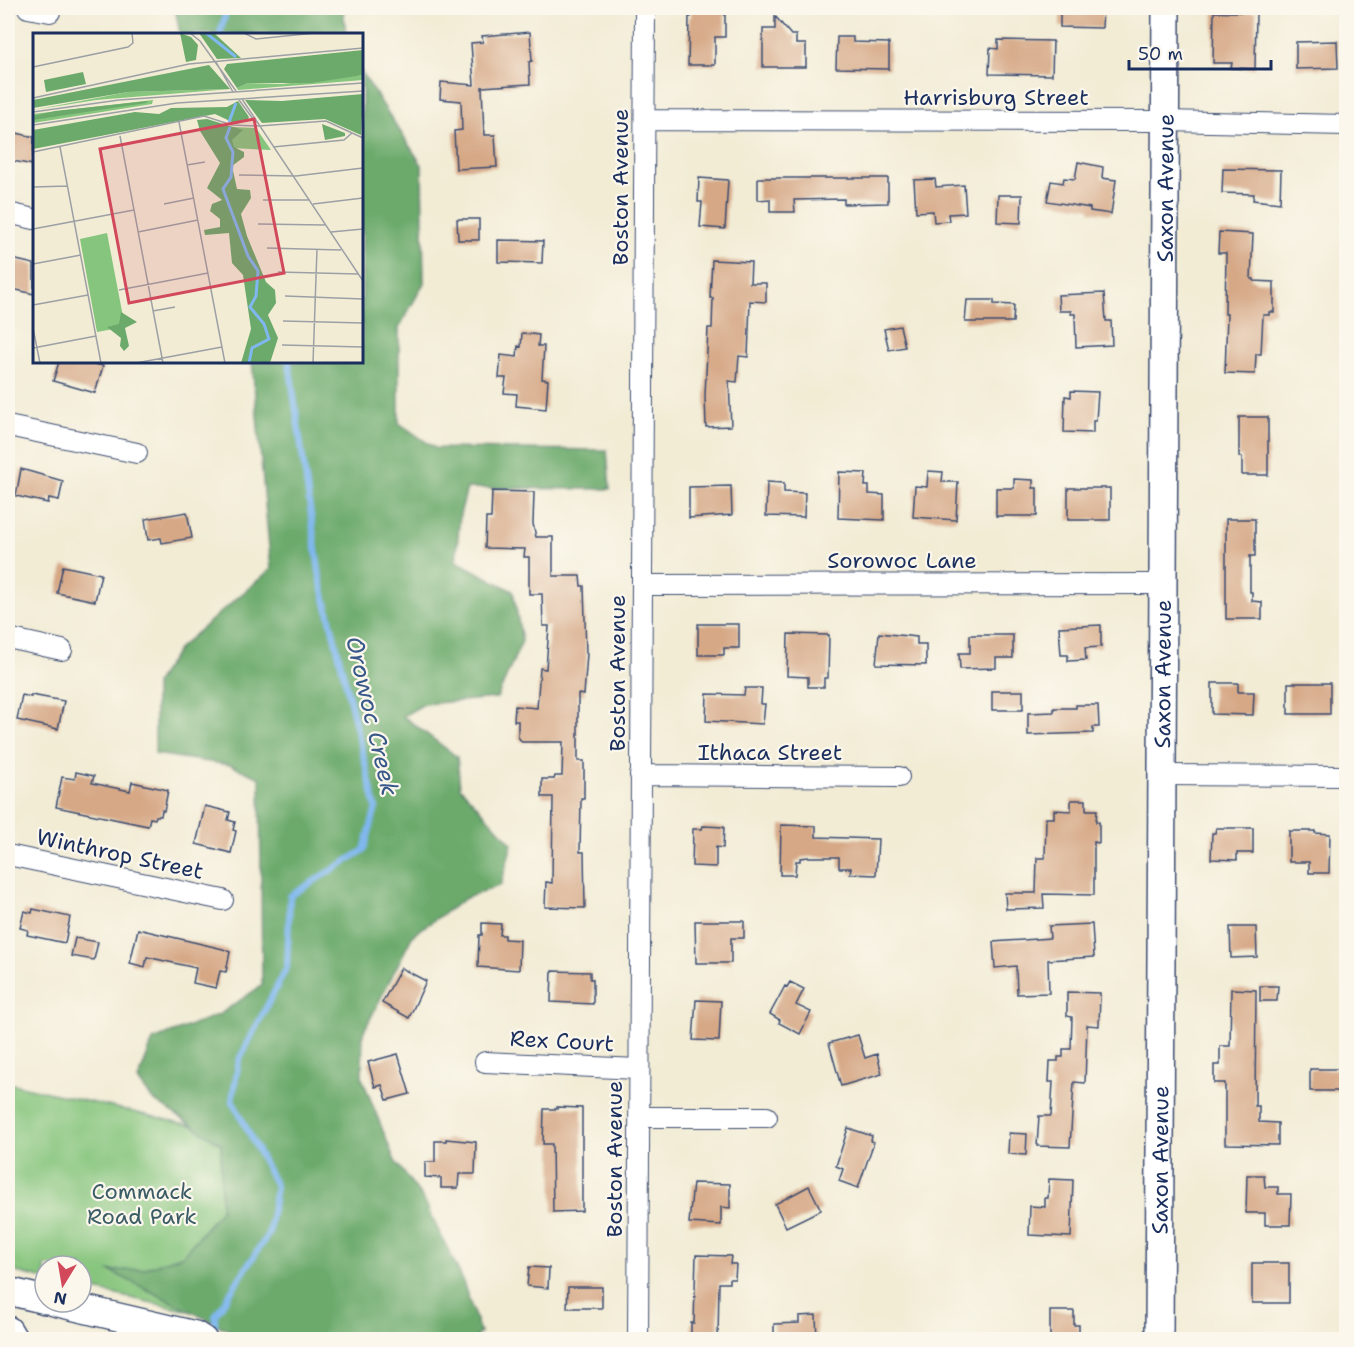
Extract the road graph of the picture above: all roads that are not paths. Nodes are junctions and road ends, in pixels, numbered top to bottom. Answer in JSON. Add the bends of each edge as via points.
{"nodes":[{"id":1,"x":28,"y":8,"type":"edge"},
{"id":2,"x":645,"y":8,"type":"edge"},
{"id":3,"x":1166,"y":8,"type":"edge"},
{"id":4,"x":51,"y":12,"type":"dead end"},
{"id":5,"x":645,"y":120,"type":"junction"},
{"id":6,"x":1164,"y":121,"type":"junction"},
{"id":7,"x":1347,"y":125,"type":"edge"},
{"id":8,"x":8,"y":213,"type":"edge"},
{"id":9,"x":33,"y":219,"type":"edge"},
{"id":10,"x":8,"y":426,"type":"edge"},
{"id":11,"x":136,"y":453,"type":"dead end"},
{"id":12,"x":1162,"y":584,"type":"junction"},
{"id":13,"x":642,"y":585,"type":"junction"},
{"id":14,"x":8,"y":638,"type":"edge"},
{"id":15,"x":62,"y":650,"type":"dead end"},
{"id":16,"x":640,"y":775,"type":"junction"},
{"id":17,"x":1161,"y":775,"type":"junction"},
{"id":18,"x":1347,"y":776,"type":"edge"},
{"id":19,"x":899,"y":777,"type":"dead end"},
{"id":20,"x":8,"y":855,"type":"edge"},
{"id":21,"x":223,"y":900,"type":"dead end"},
{"id":22,"x":484,"y":1062,"type":"dead end"},
{"id":23,"x":638,"y":1069,"type":"junction"},
{"id":24,"x":640,"y":1117,"type":"junction"},
{"id":25,"x":767,"y":1117,"type":"dead end"},
{"id":26,"x":8,"y":1291,"type":"edge"},
{"id":27,"x":33,"y":1297,"type":"edge"},
{"id":28,"x":93,"y":1311,"type":"edge"},
{"id":29,"x":8,"y":1330,"type":"edge"},
{"id":30,"x":14,"y":1340,"type":"edge"},
{"id":31,"x":203,"y":1340,"type":"edge"},
{"id":32,"x":638,"y":1340,"type":"edge"},
{"id":33,"x":1159,"y":1340,"type":"edge"}],
"edges":[{"from":1,"to":4,"type":"street"},
{"from":2,"to":5,"type":"street","name":"Boston Avenue"},
{"from":3,"to":6,"type":"street","name":"Saxon Avenue"},
{"from":5,"to":6,"type":"street","name":"Harrisburg Street"},
{"from":5,"to":13,"type":"street","name":"Boston Avenue"},
{"from":6,"to":7,"type":"street","name":"Harrisburg Street"},
{"from":6,"to":12,"type":"street","name":"Saxon Avenue"},
{"from":8,"to":9,"type":"street"},
{"from":10,"to":11,"type":"street"},
{"from":12,"to":13,"type":"street","name":"Sorowoc Lane"},
{"from":12,"to":17,"type":"street","name":"Saxon Avenue"},
{"from":13,"to":16,"type":"street","name":"Boston Avenue"},
{"from":14,"to":15,"type":"street"},
{"from":16,"to":19,"type":"street","name":"Ithaca Street"},
{"from":16,"to":23,"type":"street","name":"Boston Avenue"},
{"from":17,"to":18,"type":"street"},
{"from":17,"to":33,"type":"street","name":"Saxon Avenue"},
{"from":20,"to":21,"type":"street","name":"Winthrop Street"},
{"from":22,"to":23,"type":"street","name":"Rex Court"},
{"from":23,"to":24,"type":"street","name":"Boston Avenue"},
{"from":24,"to":25,"type":"street"},
{"from":24,"to":32,"type":"street","name":"Boston Avenue"},
{"from":26,"to":27,"type":"street"},
{"from":28,"to":31,"type":"street"},
{"from":29,"to":30,"type":"street"}]}
